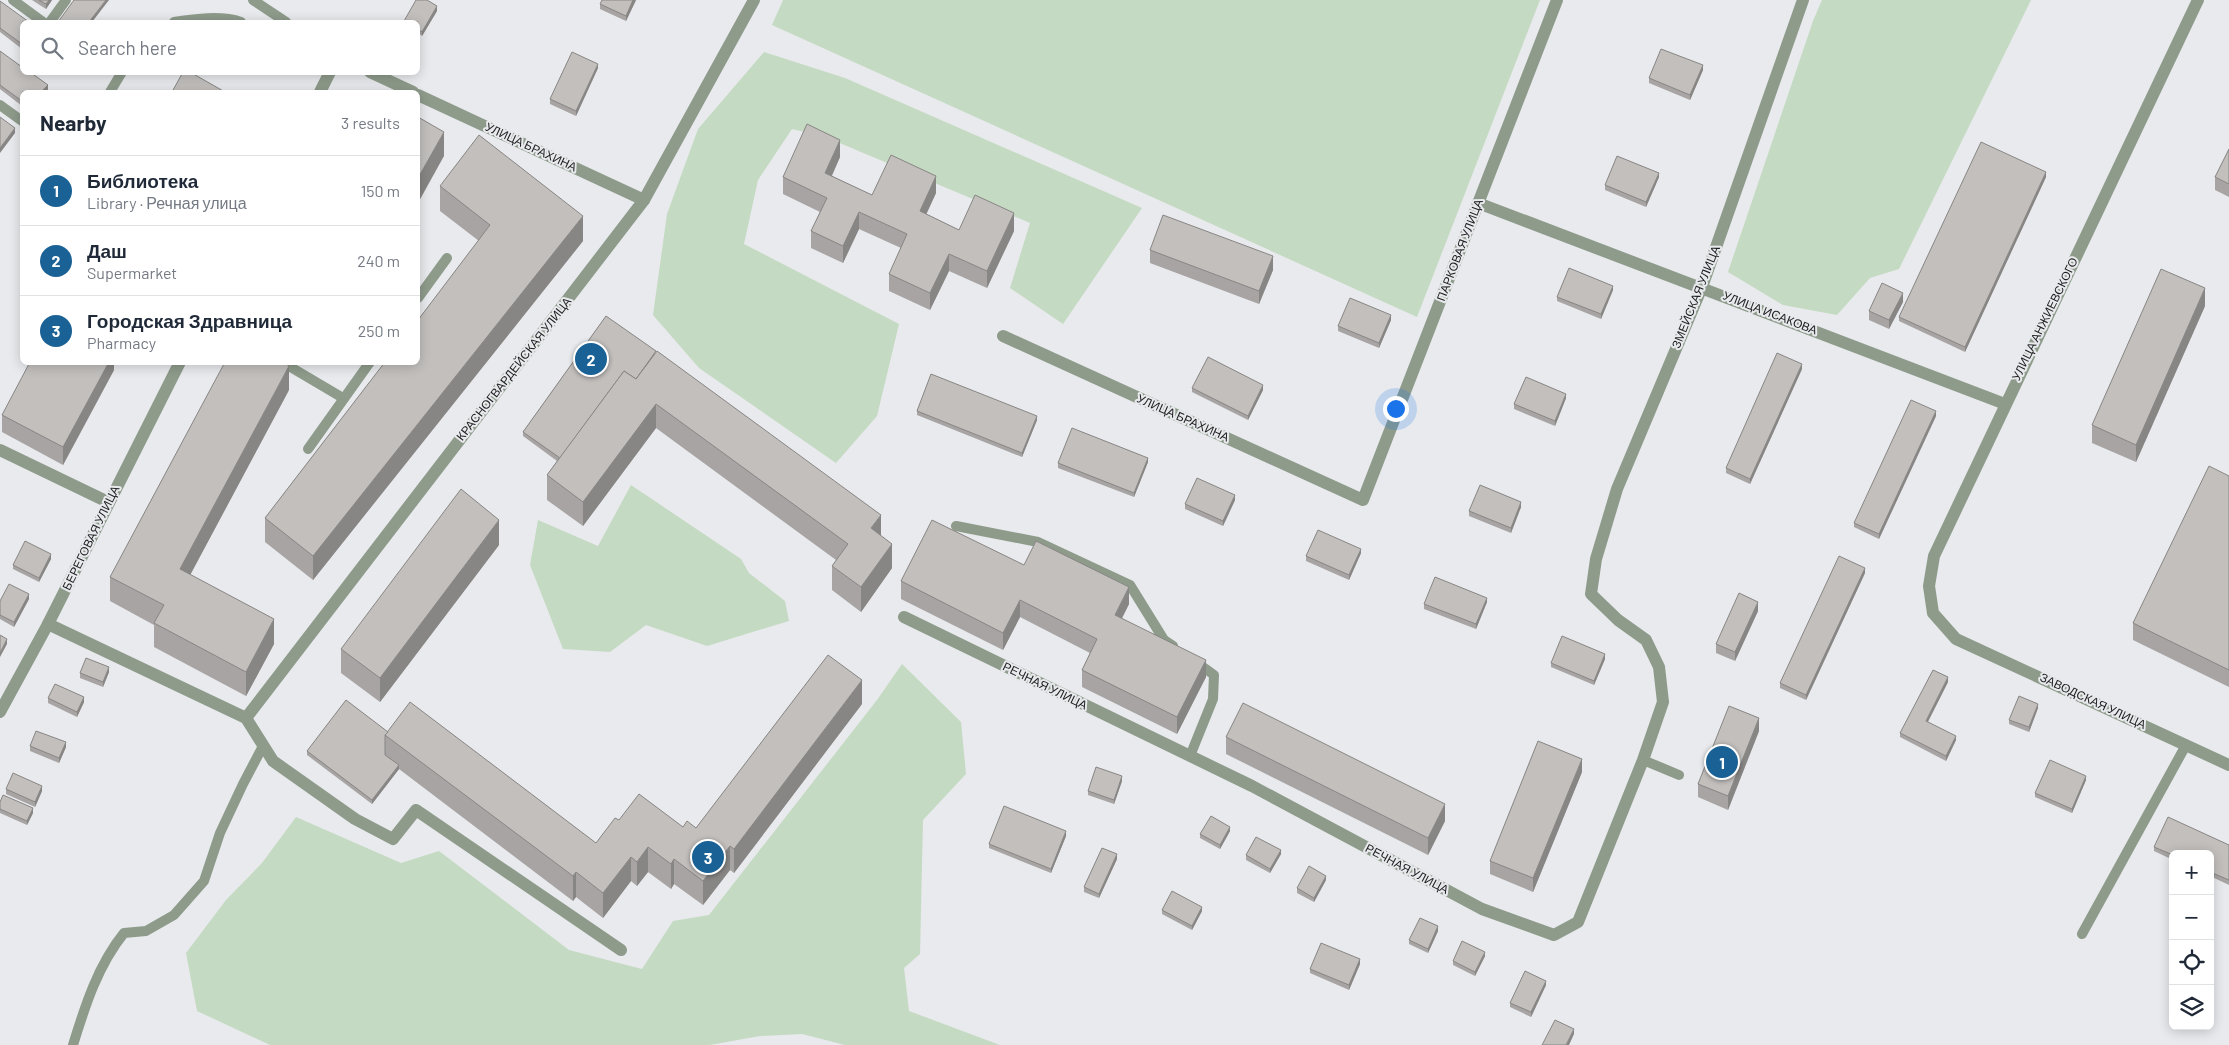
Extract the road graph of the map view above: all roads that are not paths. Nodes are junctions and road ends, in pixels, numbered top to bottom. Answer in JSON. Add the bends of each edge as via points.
{"nodes":[{"id":1,"x":13,"y":0,"type":"edge"},
{"id":2,"x":66,"y":0,"type":"edge"},
{"id":3,"x":253,"y":0,"type":"edge"},
{"id":4,"x":754,"y":0,"type":"edge"},
{"id":5,"x":1558,"y":0,"type":"edge"},
{"id":6,"x":1803,"y":0,"type":"edge"},
{"id":7,"x":2198,"y":0,"type":"edge"},
{"id":8,"x":40,"y":20,"type":"edge"},
{"id":9,"x":51,"y":20,"type":"edge"},
{"id":10,"x":185,"y":20,"type":"edge"},
{"id":11,"x":233,"y":20,"type":"edge"},
{"id":12,"x":283,"y":20,"type":"edge"},
{"id":13,"x":120,"y":75,"type":"edge"},
{"id":14,"x":328,"y":75,"type":"edge"},
{"id":15,"x":376,"y":75,"type":"edge"},
{"id":16,"x":111,"y":90,"type":"edge"},
{"id":17,"x":321,"y":90,"type":"edge"},
{"id":18,"x":409,"y":90,"type":"edge"},
{"id":19,"x":420,"y":96,"type":"edge"},
{"id":20,"x":0,"y":105,"type":"edge"},
{"id":21,"x":20,"y":119,"type":"edge"},
{"id":22,"x":644,"y":200,"type":"junction"},
{"id":23,"x":1478,"y":203,"type":"junction"},
{"id":24,"x":447,"y":258,"type":"dead end"},
{"id":25,"x":1702,"y":287,"type":"junction"},
{"id":26,"x":420,"y":295,"type":"edge"},
{"id":27,"x":1003,"y":336,"type":"dead end"},
{"id":28,"x":178,"y":365,"type":"edge"},
{"id":29,"x":287,"y":365,"type":"edge"},
{"id":30,"x":368,"y":365,"type":"edge"},
{"id":31,"x":343,"y":398,"type":"junction"},
{"id":32,"x":2005,"y":404,"type":"junction"},
{"id":33,"x":308,"y":449,"type":"dead end"},
{"id":34,"x":0,"y":450,"type":"edge"},
{"id":35,"x":1363,"y":500,"type":"joint"},
{"id":36,"x":108,"y":502,"type":"junction"},
{"id":37,"x":956,"y":526,"type":"dead end"},
{"id":38,"x":1591,"y":594,"type":"joint"},
{"id":39,"x":904,"y":617,"type":"dead end"},
{"id":40,"x":48,"y":624,"type":"junction"},
{"id":41,"x":1956,"y":639,"type":"joint"},
{"id":42,"x":0,"y":712,"type":"edge"},
{"id":43,"x":246,"y":718,"type":"junction"},
{"id":44,"x":2186,"y":745,"type":"junction"},
{"id":45,"x":264,"y":746,"type":"junction"},
{"id":46,"x":1190,"y":756,"type":"junction"},
{"id":47,"x":1643,"y":760,"type":"junction"},
{"id":48,"x":2229,"y":765,"type":"edge"},
{"id":49,"x":1679,"y":775,"type":"dead end"},
{"id":50,"x":2082,"y":934,"type":"dead end"},
{"id":51,"x":621,"y":950,"type":"dead end"},
{"id":52,"x":73,"y":1045,"type":"edge"}],
"edges":[{"from":1,"to":8,"type":"lane"},
{"from":2,"to":9,"type":"lane"},
{"from":3,"to":12,"type":"lane"},
{"from":4,"to":22,"type":"street","name":"КРАСНОГВАРДЕЙСКАЯ УЛИЦА"},
{"from":5,"to":23,"type":"street","name":"ПАРКОВАЯ УЛИЦА"},
{"from":6,"to":25,"type":"street","name":"ЗМЕЙСКАЯ УЛИЦА"},
{"from":7,"to":32,"type":"street","name":"УЛИЦА АНЖИЕВСКОГО"},
{"from":10,"to":11,"type":"lane"},
{"from":13,"to":16,"type":"lane"},
{"from":14,"to":17,"type":"street"},
{"from":15,"to":18,"type":"street"},
{"from":19,"to":22,"type":"street","name":"УЛИЦА БРАХИНА"},
{"from":20,"to":21,"type":"lane"},
{"from":22,"to":43,"type":"street","name":"КРАСНОГВАРДЕЙСКАЯ УЛИЦА"},
{"from":23,"to":25,"type":"street","name":"УЛИЦА ИСАКОВА"},
{"from":23,"to":35,"type":"street","name":"ПАРКОВАЯ УЛИЦА"},
{"from":24,"to":26,"type":"lane"},
{"from":25,"to":32,"type":"street","name":"УЛИЦА ИСАКОВА"},
{"from":25,"to":38,"type":"street","name":"ЗМЕЙСКАЯ УЛИЦА","via":[[1617,489],[1596,559]]},
{"from":27,"to":35,"type":"street","name":"УЛИЦА БРАХИНА"},
{"from":28,"to":36,"type":"street","name":"БЕРЕГОВАЯ УЛИЦА"},
{"from":29,"to":31,"type":"lane"},
{"from":30,"to":31,"type":"lane"},
{"from":31,"to":33,"type":"lane"},
{"from":32,"to":41,"type":"street","name":"УЛИЦА АНЖИЕВСКОГО","via":[[1934,556],[1929,586],[1933,613]]},
{"from":34,"to":36,"type":"street"},
{"from":36,"to":40,"type":"street","name":"БЕРЕГОВАЯ УЛИЦА"},
{"from":37,"to":46,"type":"lane","via":[[1038,542],[1130,585],[1164,640],[1214,674],[1213,699]]},
{"from":38,"to":47,"type":"street","name":"РЕЧНАЯ УЛИЦА","via":[[1618,620],[1646,640],[1659,668],[1662,702]]},
{"from":39,"to":46,"type":"street","name":"РЕЧНАЯ УЛИЦА"},
{"from":40,"to":42,"type":"street","name":"БЕРЕГОВАЯ УЛИЦА"},
{"from":40,"to":43,"type":"street"},
{"from":41,"to":44,"type":"street","name":"ЗАВОДСКАЯ УЛИЦА"},
{"from":43,"to":45,"type":"street"},
{"from":44,"to":48,"type":"street","name":"ЗАВОДСКАЯ УЛИЦА"},
{"from":44,"to":50,"type":"lane"},
{"from":45,"to":51,"type":"street","via":[[272,761],[355,819],[393,839],[416,810]]},
{"from":45,"to":52,"type":"lane","via":[[220,833],[204,881],[174,915],[146,931],[124,933],[113,946],[88,999]]},
{"from":46,"to":47,"type":"street","name":"РЕЧНАЯ УЛИЦА","via":[[1482,909],[1554,935],[1578,922]]},
{"from":47,"to":49,"type":"lane"}]}
